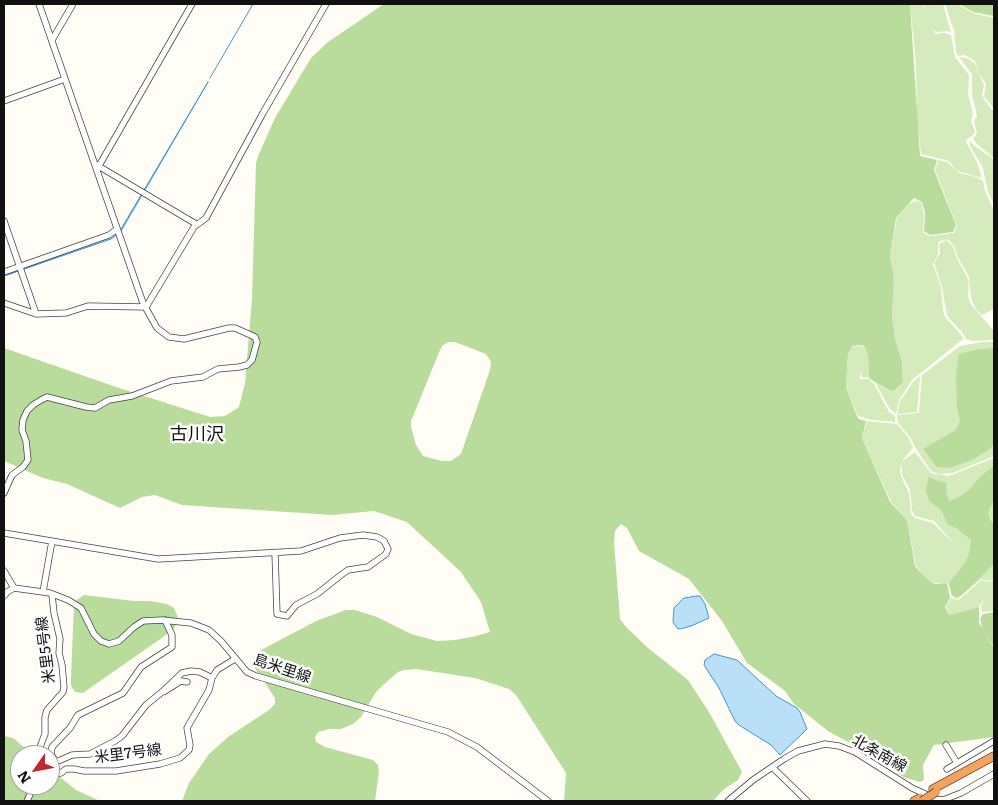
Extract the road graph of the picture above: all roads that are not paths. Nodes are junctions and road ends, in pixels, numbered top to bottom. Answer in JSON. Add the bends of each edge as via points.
{"nodes":[{"id":1,"x":40,"y":4,"type":"edge"},
{"id":2,"x":73,"y":4,"type":"edge"},
{"id":3,"x":192,"y":4,"type":"edge"},
{"id":4,"x":326,"y":4,"type":"edge"},
{"id":5,"x":52,"y":40,"type":"junction"},
{"id":6,"x":65,"y":79,"type":"junction"},
{"id":7,"x":4,"y":101,"type":"edge"},
{"id":8,"x":96,"y":167,"type":"junction"},
{"id":9,"x":4,"y":222,"type":"edge"},
{"id":10,"x":196,"y":224,"type":"junction"},
{"id":11,"x":117,"y":229,"type":"junction"},
{"id":12,"x":19,"y":267,"type":"junction"},
{"id":13,"x":4,"y":272,"type":"edge"},
{"id":14,"x":4,"y":302,"type":"edge"},
{"id":15,"x":146,"y":307,"type":"junction"},
{"id":16,"x":36,"y":314,"type":"junction"},
{"id":17,"x":4,"y":493,"type":"edge"},
{"id":18,"x":4,"y":533,"type":"edge"},
{"id":19,"x":52,"y":541,"type":"junction"},
{"id":20,"x":275,"y":552,"type":"dead end"},
{"id":21,"x":4,"y":571,"type":"edge"},
{"id":22,"x":4,"y":578,"type":"edge"},
{"id":23,"x":14,"y":588,"type":"junction"},
{"id":24,"x":43,"y":592,"type":"junction"},
{"id":25,"x":52,"y":595,"type":"junction"},
{"id":26,"x":4,"y":596,"type":"edge"},
{"id":27,"x":164,"y":620,"type":"junction"},
{"id":28,"x":235,"y":659,"type":"junction"},
{"id":29,"x":212,"y":678,"type":"junction"},
{"id":30,"x":187,"y":682,"type":"dead end"},
{"id":31,"x":161,"y":693,"type":"junction"},
{"id":32,"x":994,"y":741,"type":"edge"},
{"id":33,"x":41,"y":745,"type":"edge"},
{"id":34,"x":54,"y":745,"type":"edge"},
{"id":35,"x":946,"y":745,"type":"dead end"},
{"id":36,"x":994,"y":756,"type":"edge"},
{"id":37,"x":60,"y":760,"type":"edge"},
{"id":38,"x":994,"y":760,"type":"edge"},
{"id":39,"x":957,"y":763,"type":"junction"},
{"id":40,"x":772,"y":767,"type":"junction"},
{"id":41,"x":946,"y":769,"type":"dead end"},
{"id":42,"x":60,"y":773,"type":"edge"},
{"id":43,"x":994,"y":774,"type":"edge"},
{"id":44,"x":935,"y":790,"type":"junction"},
{"id":45,"x":919,"y":800,"type":"edge"},
{"id":46,"x":548,"y":801,"type":"edge"},
{"id":47,"x":728,"y":801,"type":"edge"},
{"id":48,"x":807,"y":801,"type":"edge"}],
"edges":[{"from":1,"to":5,"type":"street"},
{"from":2,"to":5,"type":"street"},
{"from":3,"to":8,"type":"street"},
{"from":4,"to":10,"type":"street","via":[[206,218]]},
{"from":5,"to":6,"type":"street"},
{"from":6,"to":7,"type":"street"},
{"from":6,"to":8,"type":"street"},
{"from":8,"to":10,"type":"street"},
{"from":8,"to":11,"type":"street"},
{"from":9,"to":12,"type":"street"},
{"from":10,"to":15,"type":"street"},
{"from":11,"to":12,"type":"street","via":[[109,235]]},
{"from":11,"to":15,"type":"street"},
{"from":12,"to":13,"type":"street"},
{"from":12,"to":16,"type":"street"},
{"from":14,"to":16,"type":"street"},
{"from":15,"to":16,"type":"street","via":[[88,306],[66,313]]},
{"from":15,"to":17,"type":"street","via":[[157,328],[169,337],[191,338],[235,328],[255,337],[257,342],[252,360],[239,368],[218,369],[203,377],[171,381],[132,396],[109,400],[94,408],[47,397],[40,400],[27,411],[23,420],[28,460],[23,468],[12,474]]},
{"from":18,"to":19,"type":"street"},
{"from":19,"to":20,"type":"street","via":[[158,559],[301,551],[340,538],[363,535],[377,537],[388,549],[386,554],[368,566],[348,570],[317,594],[296,605],[287,616],[278,614]]},
{"from":19,"to":24,"type":"street"},
{"from":21,"to":23,"type":"street"},
{"from":22,"to":23,"type":"street"},
{"from":23,"to":24,"type":"street","name":"島米里線"},
{"from":23,"to":26,"type":"street"},
{"from":24,"to":25,"type":"street","name":"島米里線"},
{"from":25,"to":27,"type":"street","name":"島米里線","via":[[81,608],[94,634],[109,644],[143,622]]},
{"from":25,"to":33,"type":"street","name":"米里5号線","via":[[64,687],[47,710]]},
{"from":27,"to":28,"type":"street","name":"島米里線","via":[[191,623],[209,630]]},
{"from":27,"to":34,"type":"street","via":[[172,635],[172,647],[141,667],[123,693],[78,715]]},
{"from":28,"to":29,"type":"street","name":"米里7号線","via":[[216,670]]},
{"from":28,"to":46,"type":"street","name":"島米里線","via":[[247,672],[256,676],[462,738],[499,762]]},
{"from":29,"to":31,"type":"street","via":[[200,672],[182,673]]},
{"from":29,"to":42,"type":"street","name":"米里7号線","via":[[188,728],[190,745],[180,758],[116,770],[84,772],[66,769]]},
{"from":30,"to":31,"type":"street","via":[[181,681]]},
{"from":31,"to":37,"type":"street","via":[[146,705],[115,741],[90,754],[72,755]]},
{"from":32,"to":39,"type":"street"},
{"from":35,"to":39,"type":"street"},
{"from":36,"to":44,"type":"highway"},
{"from":38,"to":44,"type":"highway"},
{"from":39,"to":41,"type":"street"},
{"from":40,"to":43,"type":"street","name":"北条南線","via":[[812,746],[839,746],[855,752],[912,788],[943,800]]},
{"from":40,"to":47,"type":"street","name":"北条南線"},
{"from":40,"to":48,"type":"street"},
{"from":44,"to":45,"type":"highway"}]}
